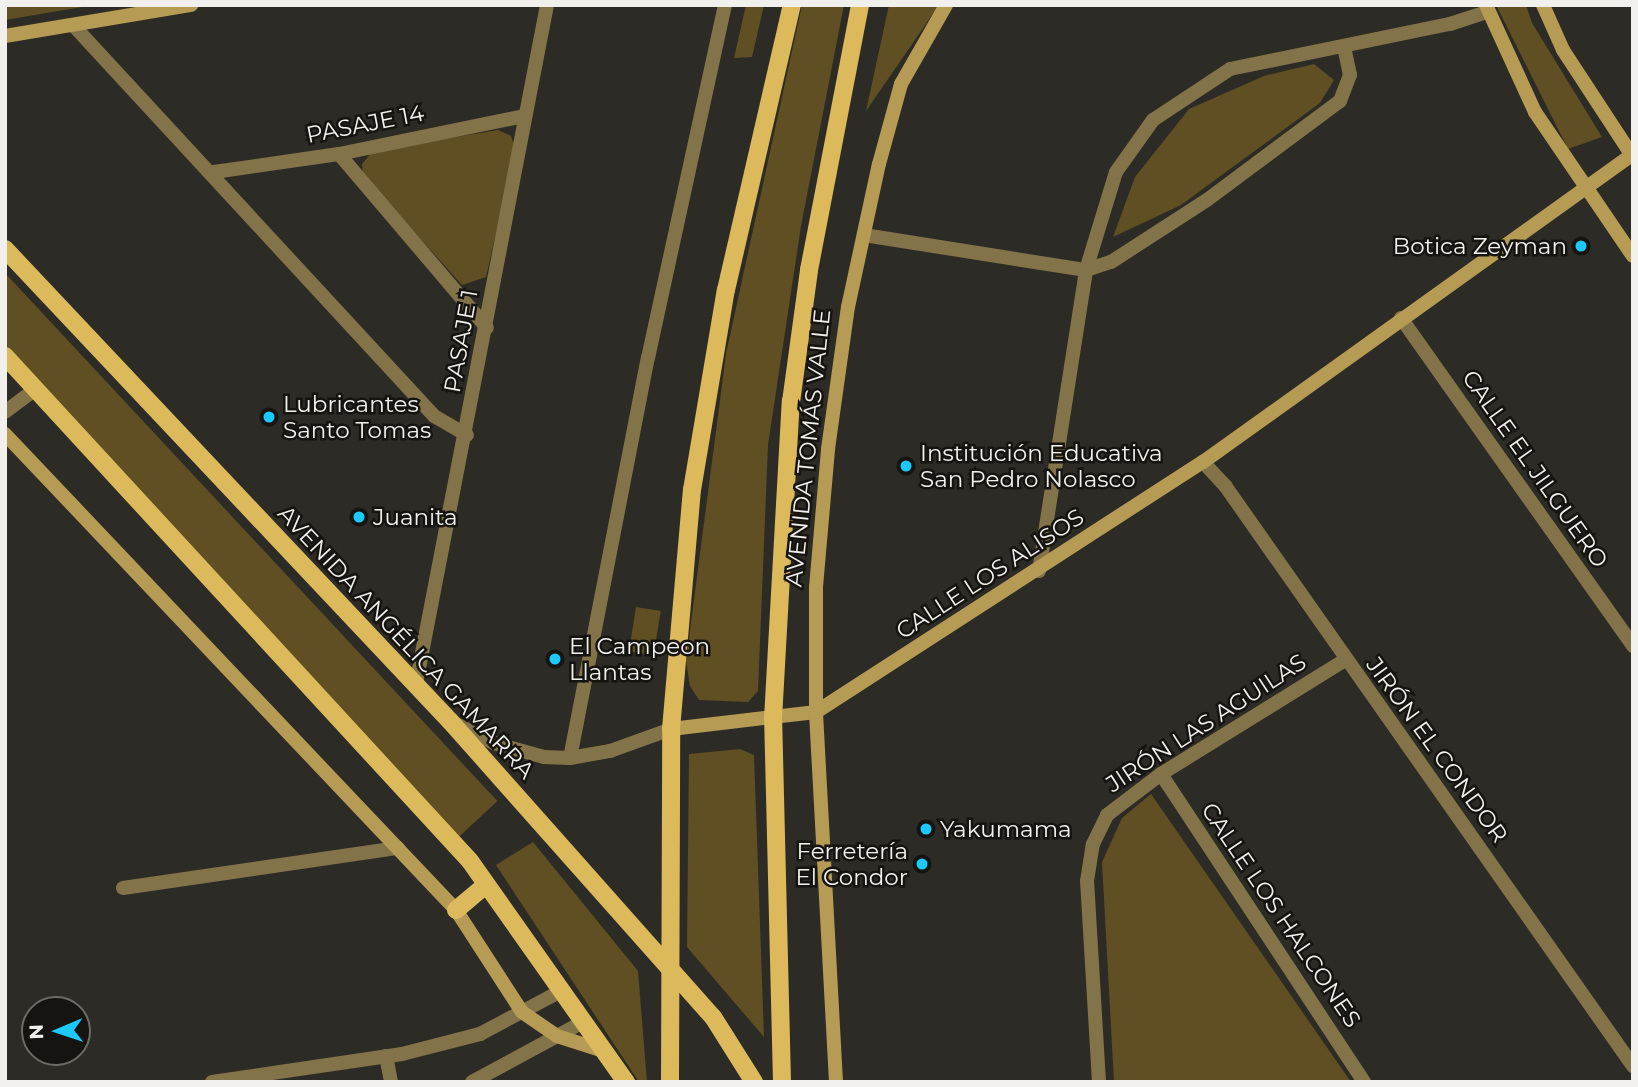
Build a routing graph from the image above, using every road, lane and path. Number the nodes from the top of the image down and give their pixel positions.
1 (191, 5) edge
2 (547, 5) edge
3 (725, 5) edge
4 (792, 5) edge
5 (860, 5) edge
6 (946, 5) edge
7 (1543, 5) edge
8 (1487, 9) edge
9 (73, 24) junction
10 (5, 36) edge
11 (1344, 47) junction
12 (524, 116) junction
13 (339, 154) junction
14 (1632, 155) edge
15 (214, 172) junction
16 (1586, 186) junction
17 (863, 235) junction
18 (5, 249) edge
19 (1633, 256) edge
20 (1086, 270) junction
21 (1401, 318) junction
22 (487, 328) junction
23 (5, 356) edge
24 (35, 389) junction
25 (5, 412) edge
26 (5, 435) edge
27 (467, 435) junction
28 (1203, 462) junction
29 (1039, 571) junction
30 (1633, 646) edge
31 (1345, 660) junction
32 (416, 684) junction
33 (816, 712) junction
34 (773, 719) junction
35 (450, 721) junction
36 (671, 729) junction
37 (570, 758) junction
38 (1161, 774) junction
39 (398, 848) junction
40 (486, 885) junction
41 (123, 888) dead end
42 (456, 910) junction
43 (669, 971) junction
44 (561, 991) junction
45 (522, 1012) junction
46 (583, 1023) junction
47 (556, 1037) junction
48 (601, 1050) junction
49 (386, 1056) junction
50 (1633, 1066) edge
51 (212, 1082) edge
52 (391, 1082) edge
53 (472, 1082) edge
54 (626, 1082) edge
55 (670, 1082) edge
56 (754, 1082) edge
57 (782, 1082) edge
58 (836, 1082) edge
59 (1099, 1082) edge
60 (1364, 1082) edge

1 - 9 street
2 - 12 street, PASAJE 1
3 - 37 street
4 - 36 main road
5 - 34 main road, AVENIDA TOMÁS VALLE
6 - 17 street, AVENIDA TOMÁS VALLE
7 - 14 street
8 - 11 street
8 - 16 street
9 - 10 street
9 - 15 street
11 - 20 street
11 - 20 street
12 - 13 street, PASAJE 14
12 - 22 street, PASAJE 1
13 - 15 street, PASAJE 14
13 - 22 street
14 - 16 street, CALLE LOS ALISOS
15 - 27 street
16 - 19 street
16 - 21 street, CALLE LOS ALISOS
17 - 20 street
17 - 33 street, AVENIDA TOMÁS VALLE
18 - 32 main road, AVENIDA ANGÉLICA GAMARRA
20 - 29 street
21 - 28 street, CALLE LOS ALISOS
21 - 30 street, CALLE EL JILGUERO
22 - 27 street, PASAJE 1
23 - 24 main road
24 - 25 street
24 - 40 main road
26 - 39 street
27 - 32 street, PASAJE 1
28 - 29 street, CALLE LOS ALISOS
28 - 31 street, JIRÓN EL CONDOR
29 - 33 street, CALLE LOS ALISOS
31 - 38 street, JIRÓN LAS AGUILAS
31 - 50 street, JIRÓN EL CONDOR
32 - 35 main road, AVENIDA ANGÉLICA GAMARRA
33 - 34 street, CALLE LOS ALISOS
33 - 58 street, AVENIDA TOMÁS VALLE
34 - 36 street, CALLE LOS ALISOS
34 - 57 main road, AVENIDA TOMÁS VALLE
35 - 37 street, CALLE LOS ALISOS
35 - 43 main road, AVENIDA ANGÉLICA GAMARRA
36 - 37 street, CALLE LOS ALISOS
36 - 43 main road
38 - 59 street, JIRÓN LAS AGUILAS
38 - 60 street, CALLE LOS HALCONES
39 - 41 street
39 - 42 street
40 - 42 main road
40 - 44 main road
42 - 45 street
43 - 55 main road
43 - 56 main road, AVENIDA ANGÉLICA GAMARRA
44 - 45 street
44 - 46 main road
45 - 47 street
45 - 49 street
46 - 47 street
46 - 48 main road
47 - 48 street
47 - 53 street
48 - 54 main road
49 - 51 street
49 - 52 street

